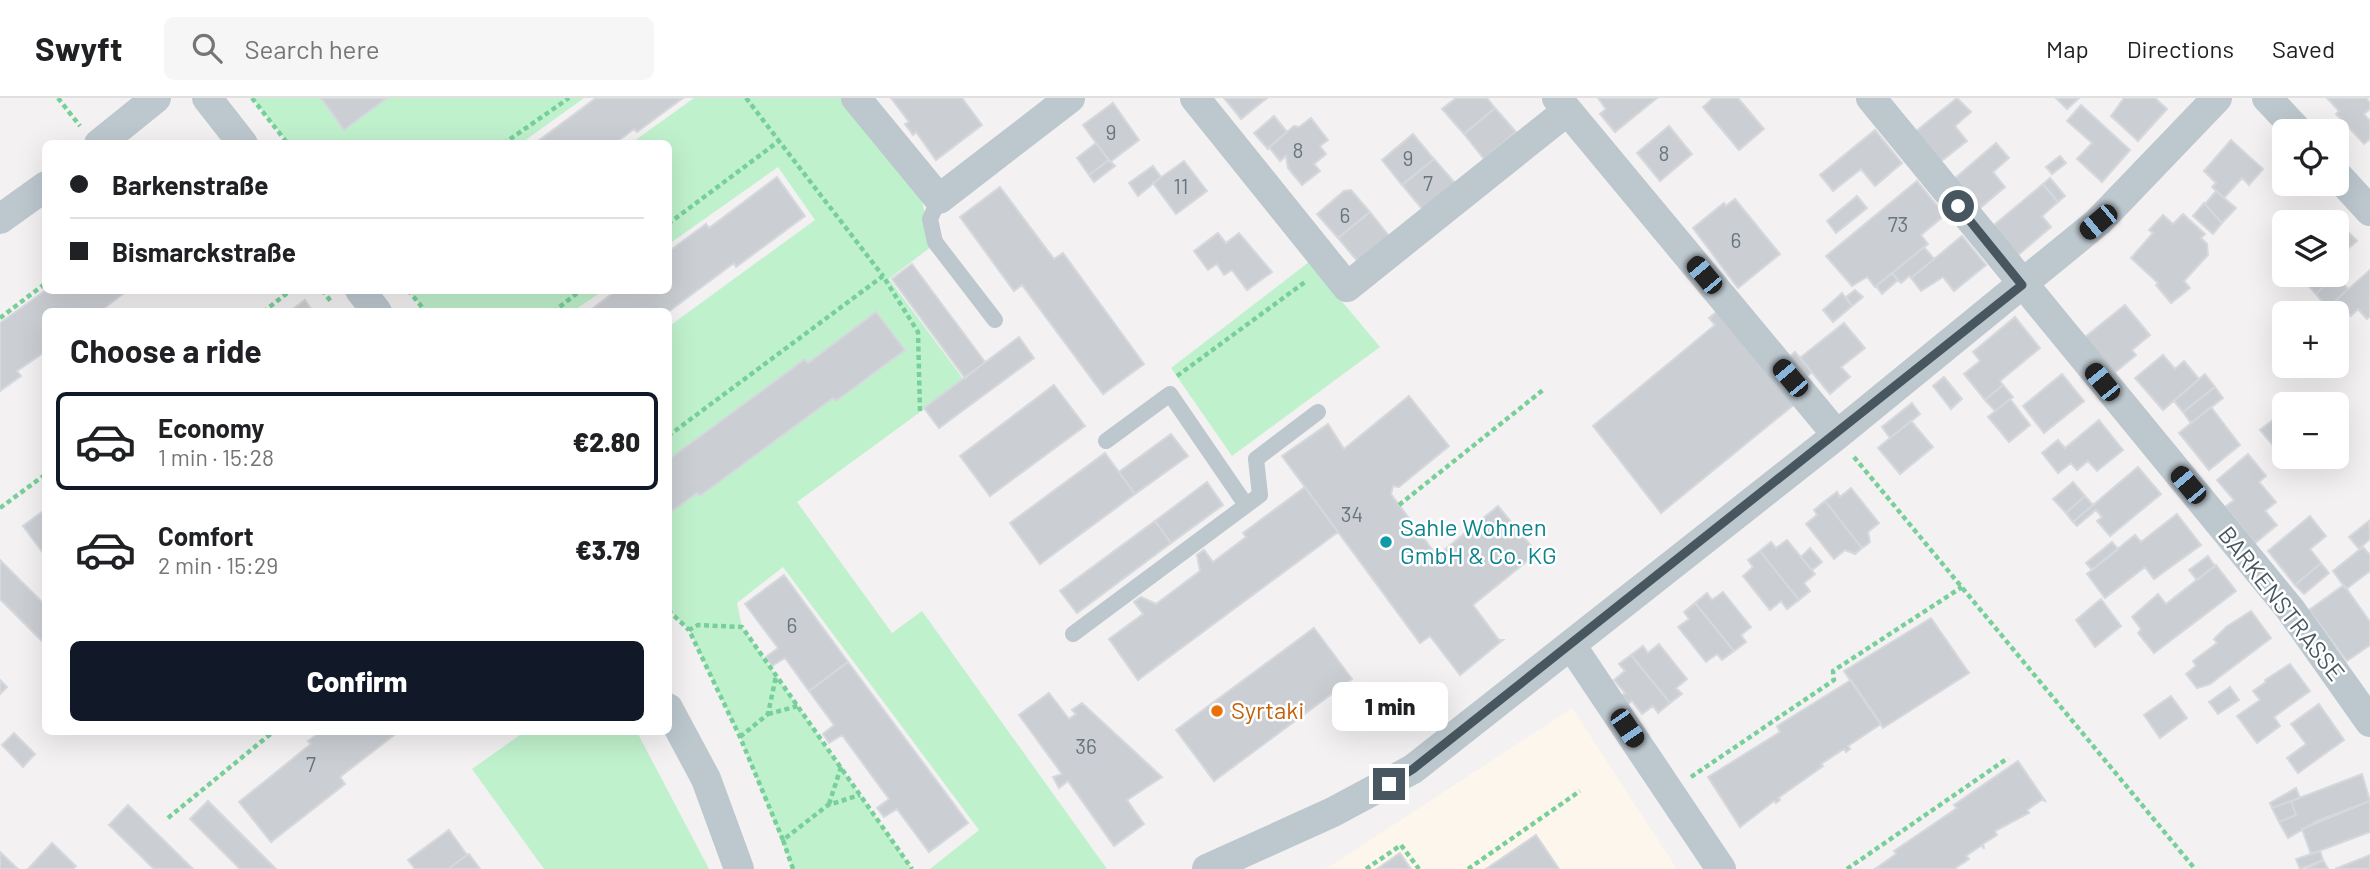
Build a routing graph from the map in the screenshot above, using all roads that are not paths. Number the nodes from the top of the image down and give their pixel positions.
1 (156, 98) edge
2 (207, 98) edge
3 (856, 98) edge
4 (1070, 98) edge
5 (1195, 98) edge
6 (1871, 98) edge
7 (2217, 98) edge
8 (2267, 98) edge
9 (1562, 105) edge
10 (2287, 119) edge
11 (92, 139) edge
12 (240, 140) edge
13 (2349, 188) edge
14 (42, 189) edge
15 (939, 199) junction
16 (2370, 211) edge
17 (0, 219) edge
18 (2022, 285) junction
19 (363, 294) edge
20 (374, 308) edge
21 (995, 320) dead end
22 (1318, 412) dead end
23 (1837, 435) junction
24 (1106, 441) dead end
25 (1247, 505) junction
26 (1073, 634) dead end
27 (1571, 645) junction
28 (672, 715) edge
29 (2370, 722) edge
30 (739, 869) edge
31 (1207, 869) edge
32 (1721, 869) edge

1 - 11 street
2 - 12 street
3 - 15 street
4 - 15 street
5 - 9 street
6 - 18 street, BARKENSTRASSE
7 - 18 street
8 - 10 street
9 - 23 street
13 - 16 street
14 - 17 street
15 - 21 lane
18 - 23 street
18 - 29 street, BARKENSTRASSE
19 - 20 street
22 - 25 lane
23 - 27 street
24 - 25 lane
25 - 26 lane
27 - 31 street
27 - 32 street
28 - 30 street

